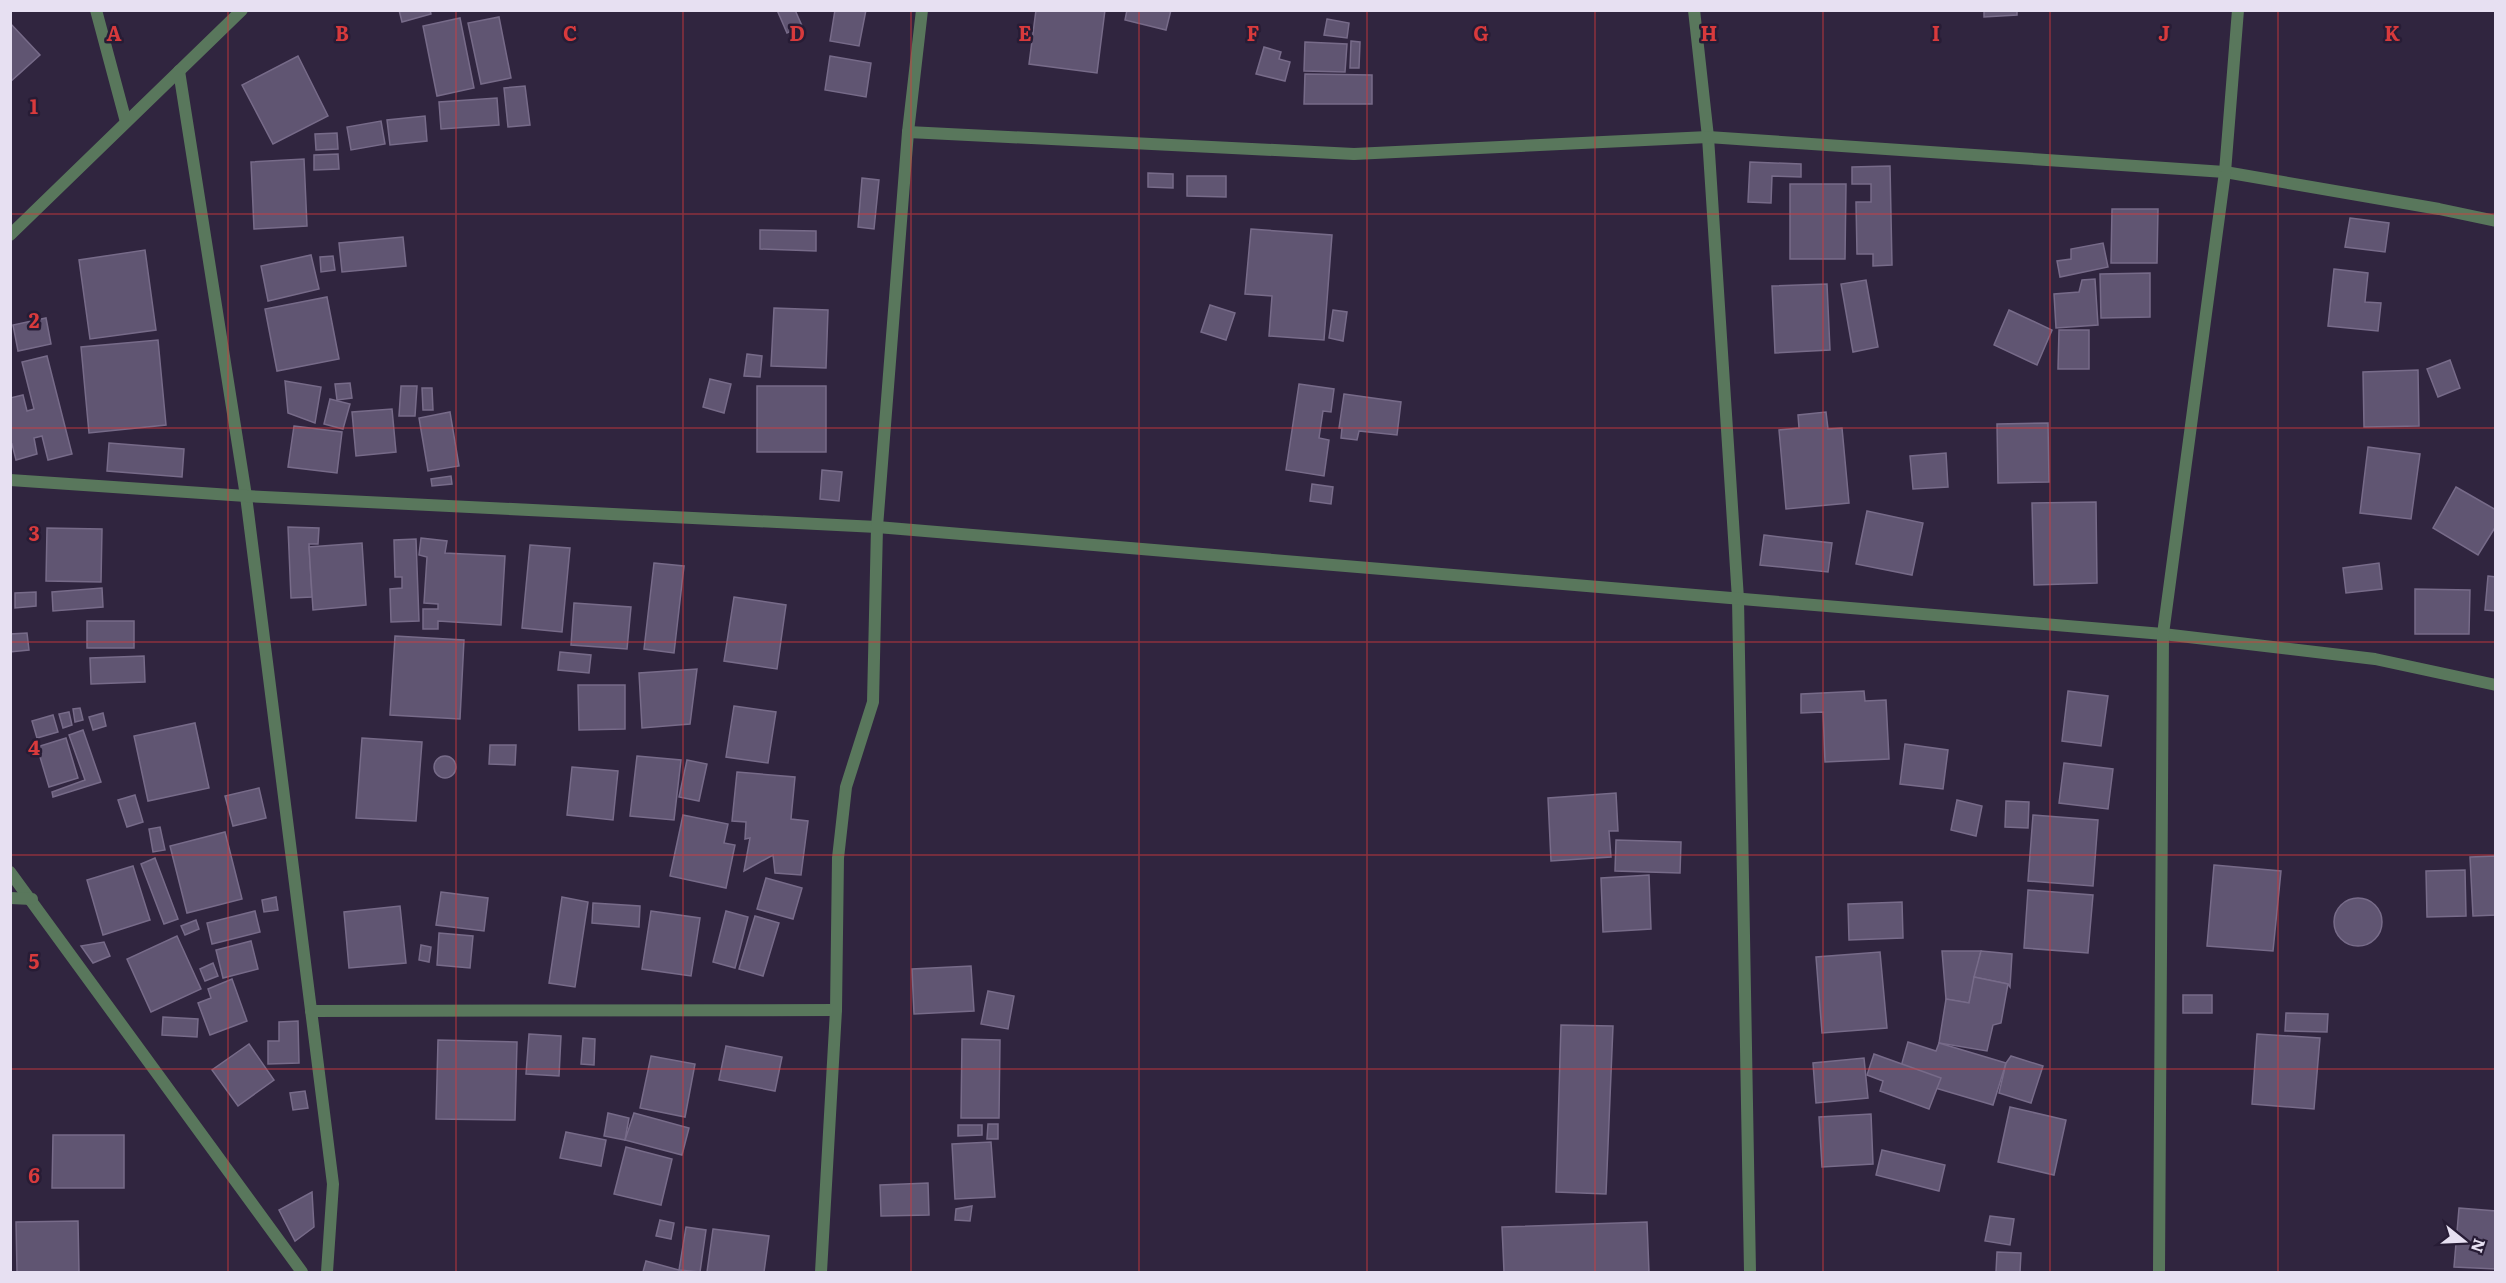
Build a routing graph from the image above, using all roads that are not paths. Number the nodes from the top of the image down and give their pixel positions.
1 (96, 10) edge
2 (242, 10) edge
3 (922, 10) edge
4 (1694, 10) edge
5 (2238, 10) edge
6 (179, 71) junction
7 (126, 122) junction
8 (908, 132) junction
9 (1708, 137) junction
10 (2225, 172) junction
11 (2496, 221) edge
12 (10, 234) edge
13 (10, 480) edge
14 (246, 496) junction
15 (877, 527) junction
16 (1738, 599) junction
17 (2163, 634) junction
18 (2496, 685) edge
19 (10, 872) edge
20 (10, 898) edge
21 (32, 899) junction
22 (836, 1010) junction
23 (311, 1011) junction
24 (302, 1272) edge
25 (327, 1272) edge
26 (821, 1272) edge
27 (1750, 1272) edge
28 (2159, 1272) edge

1 - 7 street
2 - 6 street
3 - 8 street
4 - 9 street
5 - 10 street
6 - 7 street
6 - 14 street
7 - 12 street
8 - 9 street
8 - 15 street
9 - 10 street
9 - 16 street
10 - 11 street
10 - 17 street
13 - 14 street
14 - 15 street
14 - 23 street
15 - 16 street
15 - 22 street
16 - 17 street
16 - 27 street
17 - 18 street
17 - 28 street
19 - 21 street
20 - 21 street
21 - 24 street
22 - 23 street
22 - 26 street
23 - 25 street

